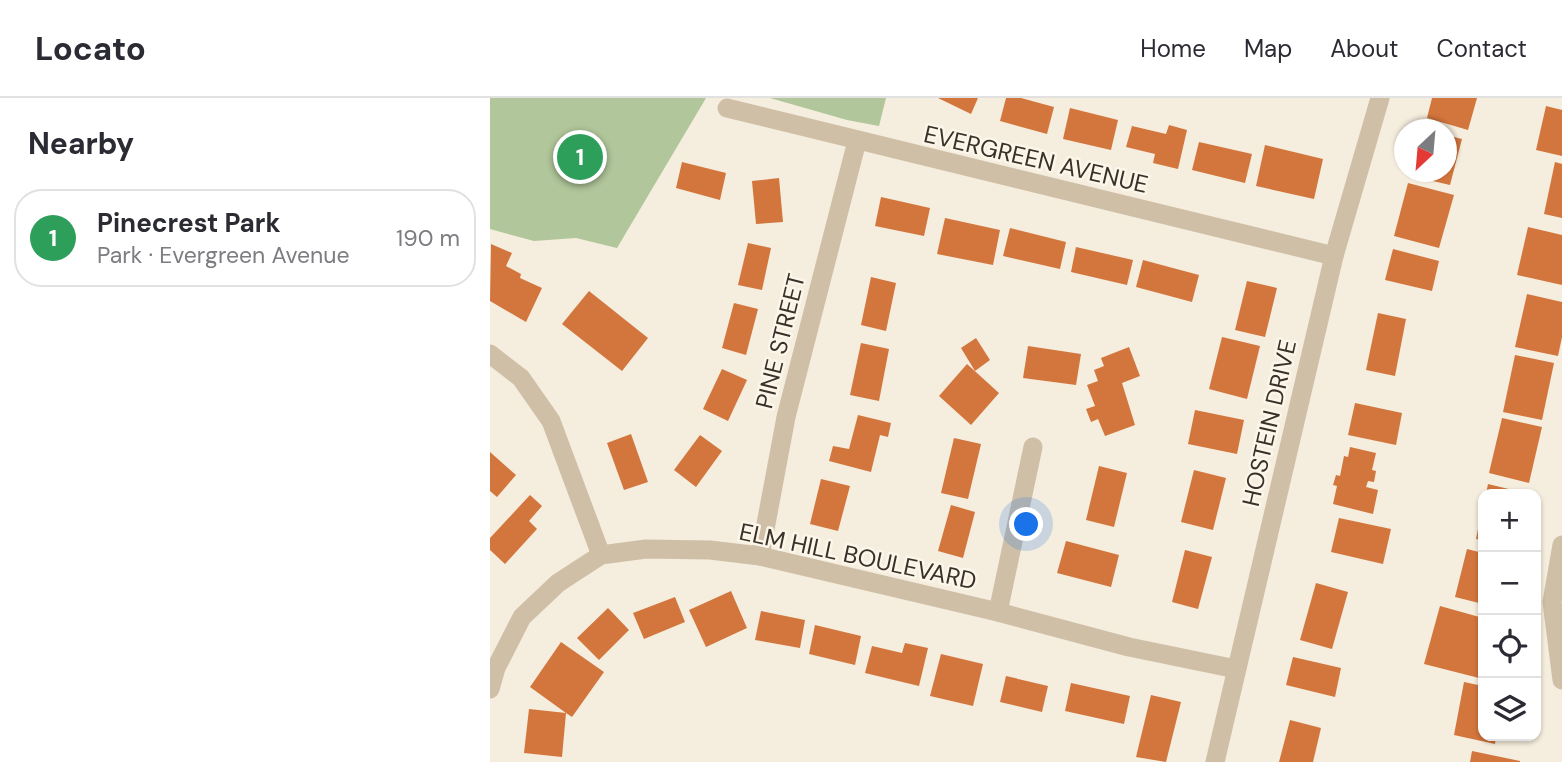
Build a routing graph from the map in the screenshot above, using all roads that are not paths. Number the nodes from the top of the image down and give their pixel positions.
1 (1380, 98) edge
2 (727, 108) dead end
3 (857, 141) junction
4 (1334, 256) junction
5 (490, 354) edge
6 (1033, 447) dead end
7 (1562, 545) edge
8 (601, 555) junction
9 (760, 556) junction
10 (998, 612) junction
11 (1236, 669) junction
12 (1562, 680) edge
13 (490, 689) edge
14 (1215, 762) edge

1 - 4 street, HOSTEIN DRIVE
2 - 3 street, EVERGREEN AVENUE
3 - 4 street, EVERGREEN AVENUE
3 - 9 street, PINE STREET
4 - 11 street, HOSTEIN DRIVE
5 - 8 street
6 - 10 street
7 - 12 street
8 - 9 street, ELM HILL BOULEVARD
8 - 13 street, ELM HILL BOULEVARD
9 - 10 street, ELM HILL BOULEVARD
10 - 11 street, ELM HILL BOULEVARD
11 - 14 street, HOSTEIN DRIVE

